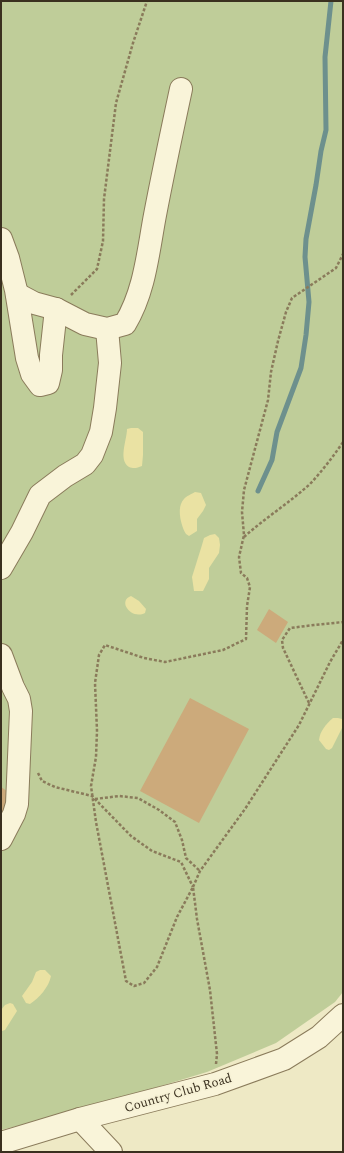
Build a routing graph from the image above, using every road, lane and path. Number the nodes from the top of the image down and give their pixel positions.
1 (147, 1) edge
2 (181, 89) dead end
3 (1, 239) edge
4 (343, 254) edge
5 (16, 294) junction
6 (56, 309) junction
7 (107, 330) junction
8 (343, 442) edge
9 (244, 538) junction
10 (1, 568) edge
11 (343, 622) edge
12 (343, 640) edge
13 (1, 655) edge
14 (309, 704) junction
15 (19, 759) junction
16 (92, 796) junction
17 (95, 799) junction
18 (1, 839) edge
19 (200, 871) junction
20 (193, 887) junction
21 (343, 1015) edge
22 (215, 1084) junction
23 (80, 1119) junction
24 (1, 1143) edge
25 (111, 1152) edge

1 - 6 path
2 - 7 street
3 - 5 street
4 - 9 path
5 - 6 street
5 - 6 street
6 - 7 street
7 - 10 street
8 - 9 path
9 - 16 path
11 - 14 path
12 - 14 path
13 - 15 street
14 - 19 path
15 - 16 path
15 - 18 street
16 - 17 path
16 - 20 path
17 - 19 path
17 - 20 path
19 - 20 path
20 - 22 path
21 - 22 street, Country Club Road
22 - 23 street, Country Club Road
23 - 24 street, Country Club Road
23 - 25 street

